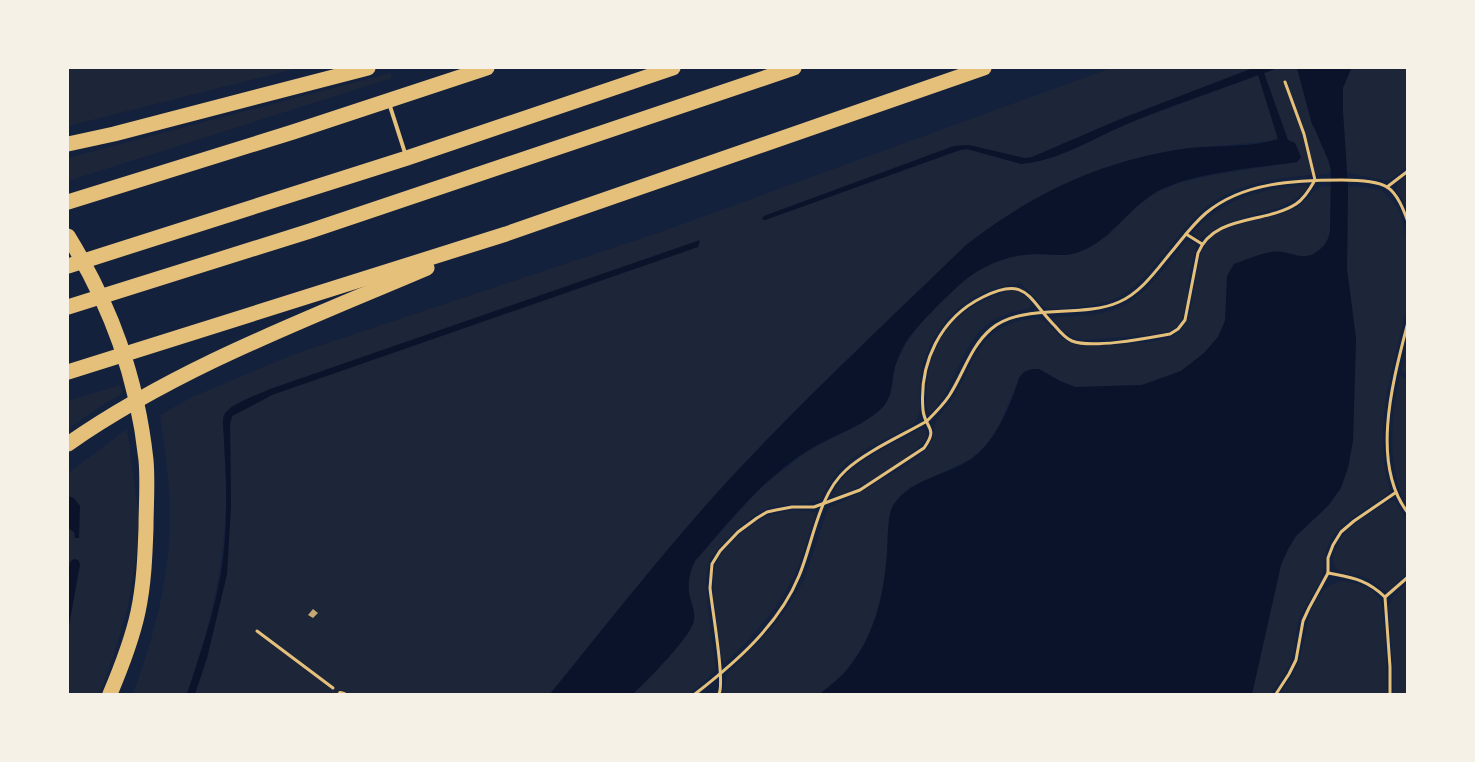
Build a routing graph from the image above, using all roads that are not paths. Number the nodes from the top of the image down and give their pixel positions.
1 (368, 68) edge
2 (487, 68) edge
3 (673, 68) edge
4 (794, 68) edge
5 (984, 68) edge
6 (388, 101) junction
7 (68, 144) edge
8 (407, 158) junction
9 (68, 202) edge
10 (506, 234) junction
11 (68, 236) edge
12 (68, 266) edge
13 (68, 307) edge
14 (68, 372) edge
15 (68, 444) edge
16 (110, 694) edge

1 - 7 highway
2 - 6 highway
3 - 8 highway
4 - 13 highway
5 - 10 highway
6 - 8 lane
6 - 9 highway
8 - 12 highway
10 - 14 highway
10 - 15 highway
11 - 16 highway

